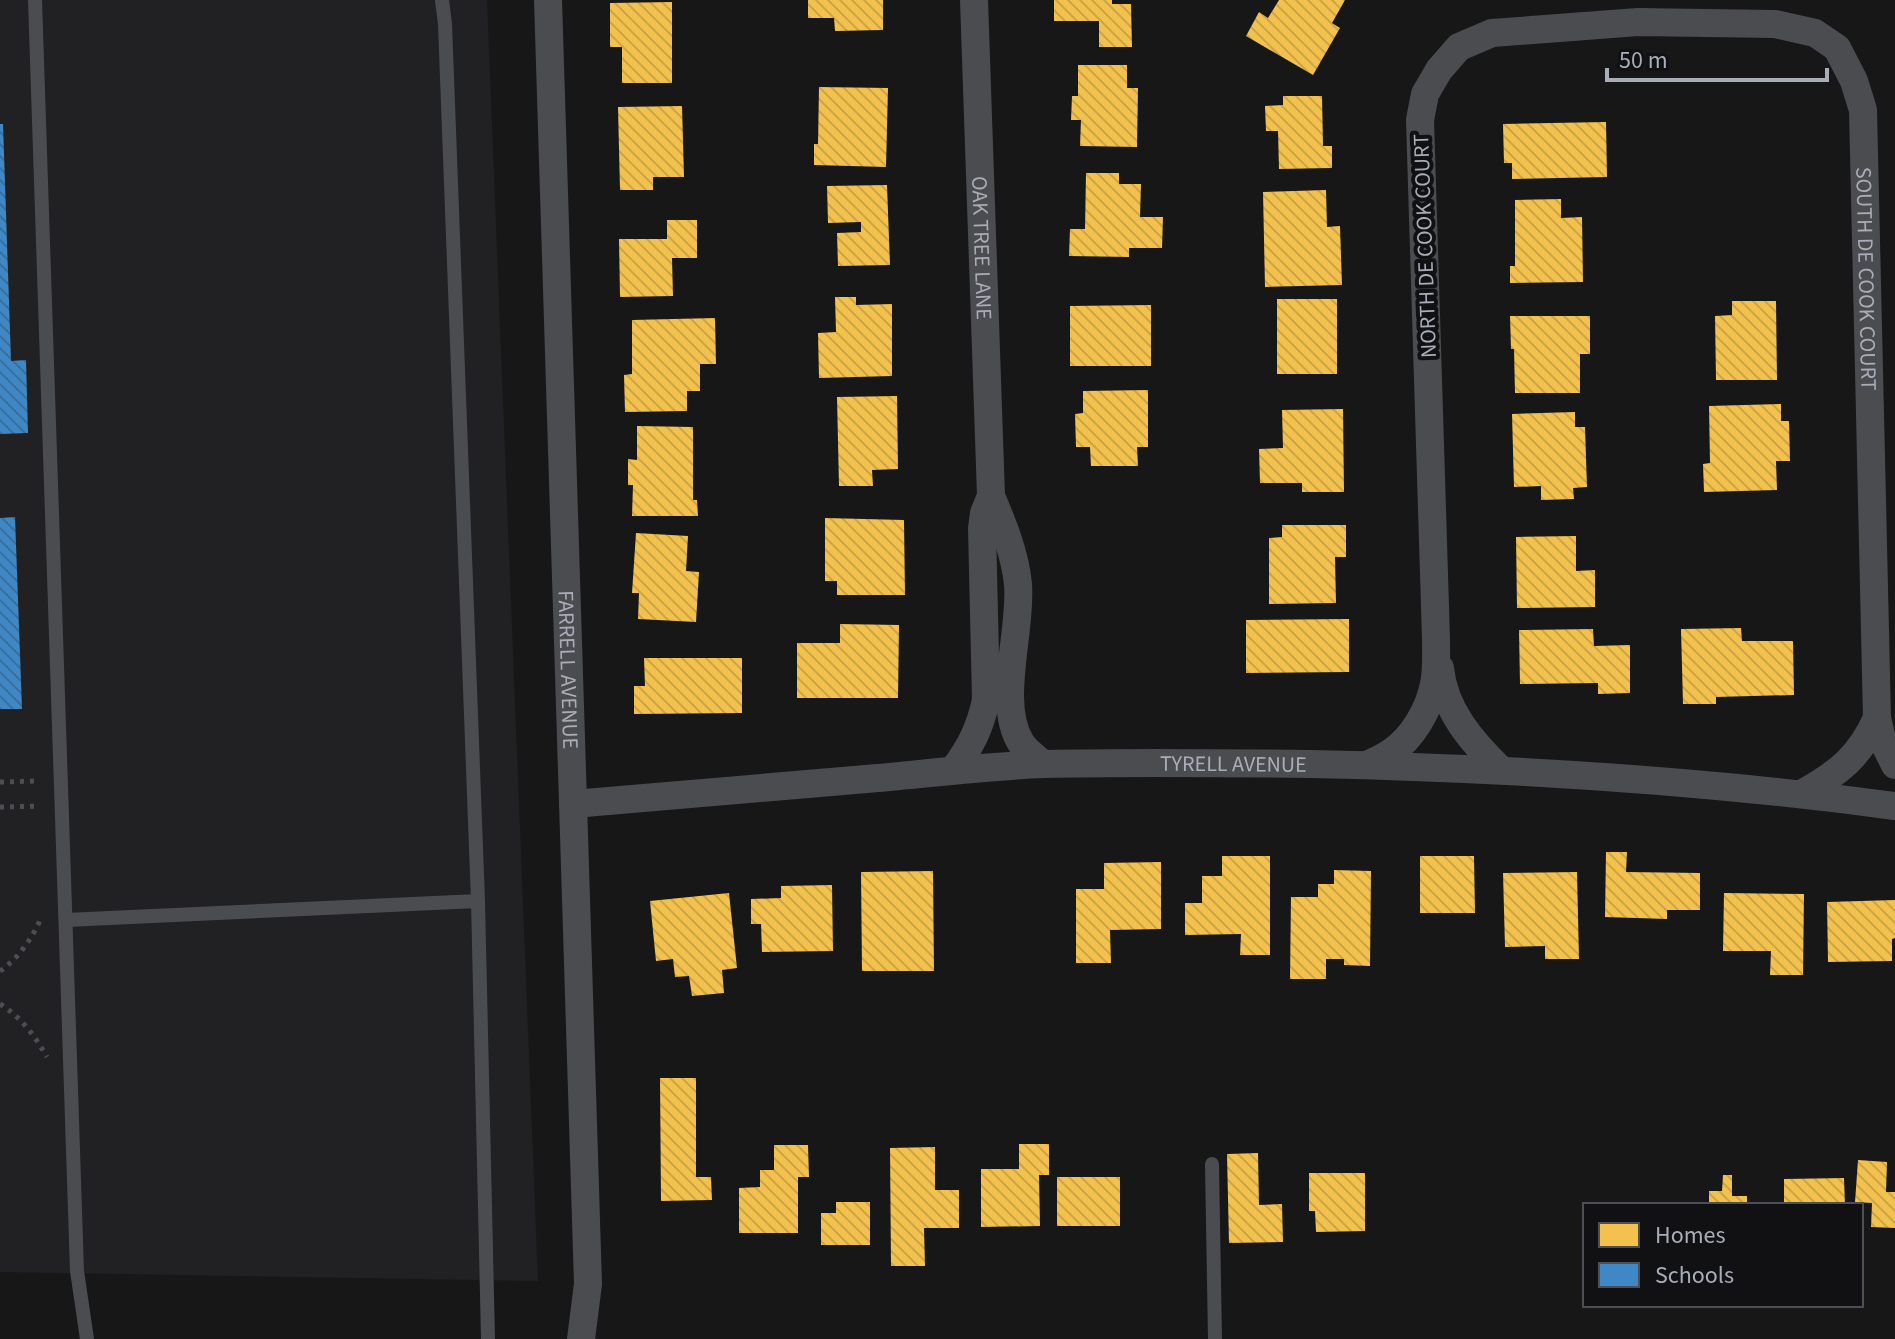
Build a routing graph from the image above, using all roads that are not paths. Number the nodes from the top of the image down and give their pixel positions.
1 (35, 0) edge
2 (442, 0) edge
3 (548, 0) edge
4 (974, 0) edge
5 (1638, 22) joint
6 (991, 496) junction
7 (1436, 639) junction
8 (1877, 718) junction
9 (1043, 764) junction
10 (1367, 765) junction
11 (1895, 765) edge
12 (954, 769) junction
13 (1501, 770) junction
14 (1803, 793) junction
15 (573, 804) junction
16 (1895, 806) edge
17 (478, 901) junction
18 (66, 920) junction
19 (1212, 1164) dead end
20 (87, 1339) edge
21 (488, 1339) edge
22 (581, 1339) edge
23 (1215, 1339) edge

1 - 18 lane
2 - 17 lane
3 - 15 street, FARRELL AVENUE
4 - 6 street, OAK TREE LANE
5 - 7 street, NORTH DE COOK COURT
5 - 8 street, SOUTH DE COOK COURT
6 - 9 street, OAK TREE LANE
6 - 12 street, OAK TREE LANE
7 - 10 street, NORTH DE COOK COURT
7 - 13 street, NORTH DE COOK COURT
8 - 11 street, SOUTH DE COOK COURT
8 - 14 street
9 - 10 street, TYRELL AVENUE
9 - 12 street, TYRELL AVENUE
10 - 13 street, TYRELL AVENUE
12 - 15 street, TYRELL AVENUE
13 - 14 street, TYRELL AVENUE
14 - 16 street, TYRELL AVENUE
15 - 22 street, FARRELL AVENUE
17 - 18 lane
17 - 21 lane
18 - 20 lane
19 - 23 lane

